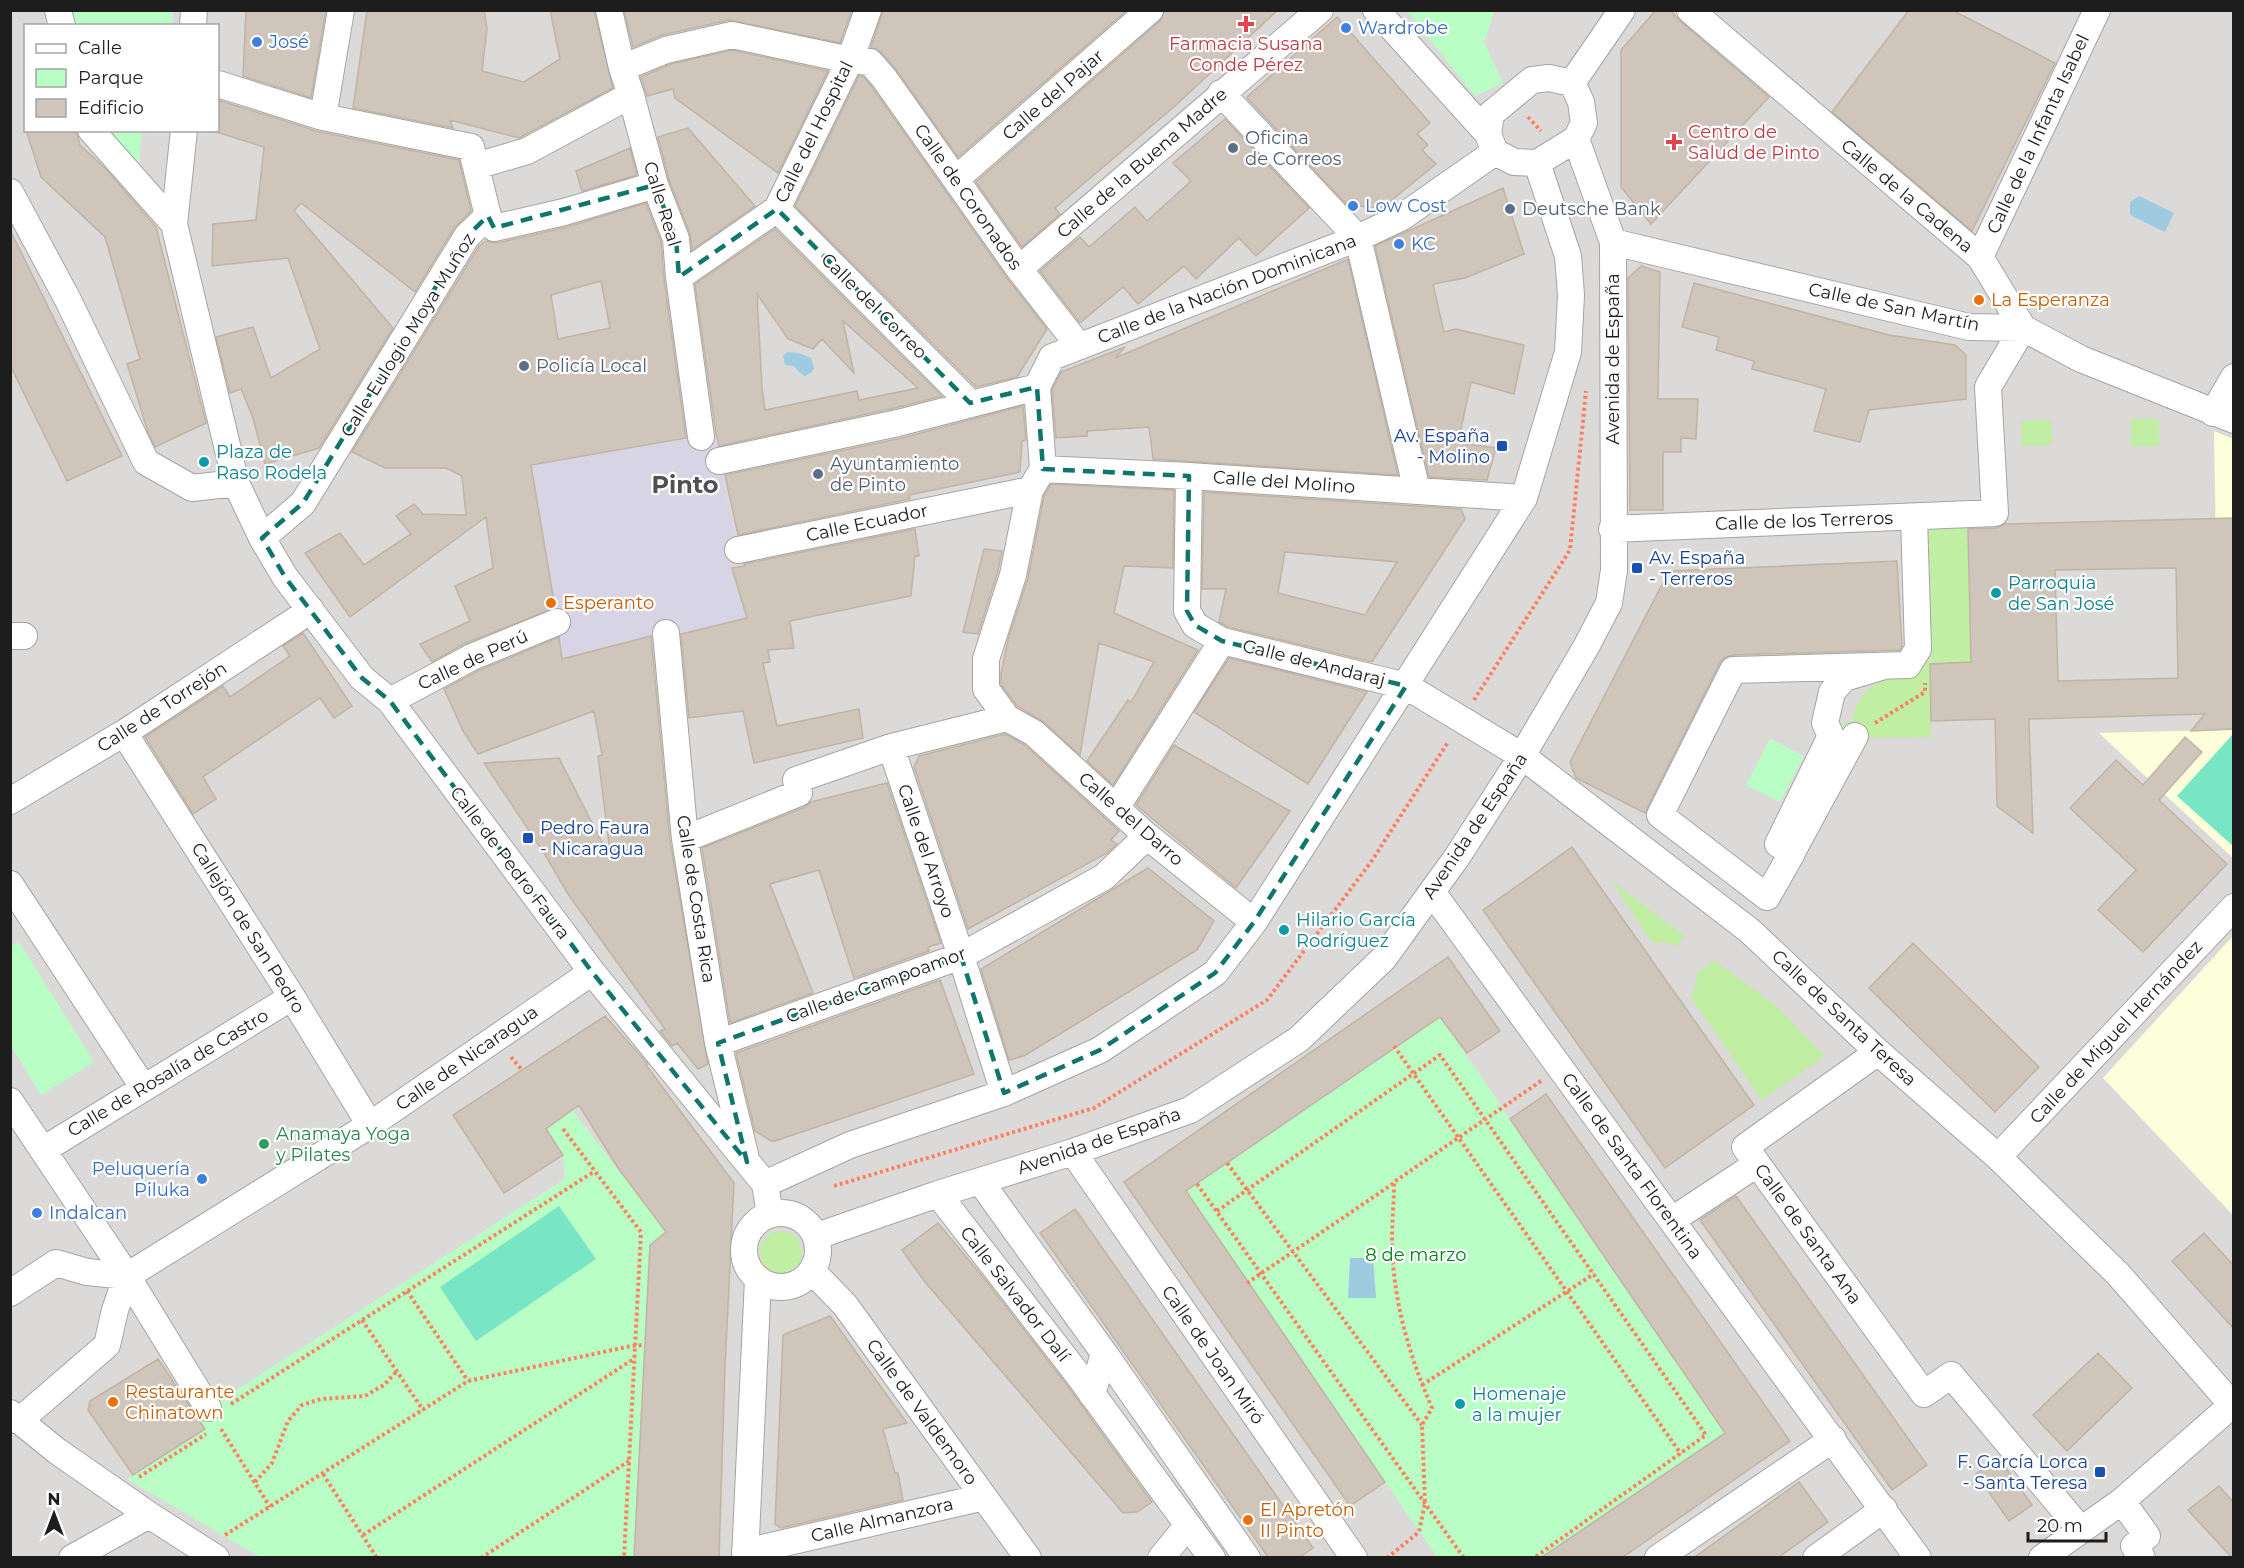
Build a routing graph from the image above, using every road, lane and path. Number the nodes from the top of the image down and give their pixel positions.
1 (341, 10) edge
2 (609, 10) edge
3 (868, 10) edge
4 (1150, 10) edge
5 (1320, 10) edge
6 (1376, 10) edge
7 (1690, 10) edge
8 (2097, 10) edge
9 (1616, 13) edge
10 (850, 60) junction
11 (622, 68) junction
12 (1572, 83) junction
13 (219, 84) edge
14 (1221, 93) junction
15 (632, 95) junction
16 (323, 117) junction
17 (93, 132) edge
18 (184, 132) edge
19 (1576, 139) junction
20 (1492, 143) junction
21 (473, 157) junction
22 (1537, 163) junction
23 (956, 179) junction
24 (655, 185) junction
25 (10, 192) edge
26 (777, 208) junction
27 (491, 222) junction
28 (174, 224) junction
29 (1358, 238) junction
30 (1613, 242) junction
31 (1980, 257) junction
32 (1019, 270) junction
33 (679, 277) junction
34 (2023, 328) junction
35 (1079, 346) junction
36 (2234, 377) edge
37 (1037, 387) junction
38 (970, 403) junction
39 (2223, 417) edge
40 (701, 437) dead end
41 (719, 461) dead end
42 (1189, 476) junction
43 (1037, 479) junction
44 (237, 483) junction
45 (1418, 491) junction
46 (1524, 498) junction
47 (1914, 517) junction
48 (1612, 529) junction
49 (262, 538) junction
50 (738, 549) dead end
51 (311, 610) junction
52 (557, 622) dead end
53 (666, 633) dead end
54 (1222, 640) junction
55 (1921, 654) junction
56 (1884, 666) junction
57 (1406, 686) junction
58 (390, 701) junction
59 (1007, 718) junction
60 (124, 733) junction
61 (1854, 736) joint
62 (891, 747) junction
63 (1522, 756) junction
64 (10, 801) edge
65 (1116, 808) junction
66 (1147, 836) junction
67 (685, 839) junction
68 (1792, 853) junction
69 (10, 884) edge
70 (1432, 892) junction
71 (2234, 907) edge
72 (1254, 922) junction
73 (961, 956) junction
74 (592, 972) junction
75 (292, 998) junction
76 (718, 1042) junction
77 (1394, 1046) dead end
78 (1878, 1052) junction
79 (1561, 1068) junction
80 (1413, 1074) junction
81 (143, 1087) junction
82 (1004, 1093) junction
83 (10, 1101) edge
84 (1486, 1119) junction
85 (370, 1125) junction
86 (563, 1129) dead end
87 (1458, 1138) junction
88 (43, 1149) junction
89 (1073, 1152) junction
90 (1998, 1157) junction
91 (747, 1162) junction
92 (1227, 1163) dead end
93 (1757, 1164) junction
94 (595, 1171) junction
95 (980, 1181) junction
96 (1394, 1182) junction
97 (765, 1184) junction
98 (1197, 1184) dead end
99 (1248, 1189) junction
100 (938, 1194) junction
101 (1217, 1210) junction
102 (770, 1214) junction
103 (1672, 1220) junction
104 (817, 1236) junction
105 (1293, 1251) junction
106 (813, 1271) junction
107 (1261, 1274) junction
108 (1594, 1274) junction
109 (127, 1276) junction
110 (758, 1279) junction
111 (1247, 1283) dead end
112 (407, 1291) junction
113 (1566, 1292) junction
114 (10, 1293) edge
115 (362, 1320) junction
116 (644, 1345) dead end
117 (635, 1346) junction
118 (1104, 1353) junction
119 (635, 1358) junction
120 (397, 1371) junction
121 (468, 1382) junction
122 (1422, 1385) junction
123 (1092, 1395) junction
124 (2233, 1406) edge
125 (423, 1410) junction
126 (15, 1417) edge
127 (215, 1418) junction
128 (1422, 1425) junction
129 (1833, 1439) junction
130 (1681, 1454) junction
131 (630, 1461) junction
132 (323, 1474) junction
133 (255, 1482) junction
134 (116, 1492) junction
135 (984, 1497) junction
136 (2122, 1501) junction
137 (1425, 1503) junction
138 (270, 1507) junction
139 (1884, 1509) junction
140 (149, 1515) junction
141 (1188, 1525) junction
142 (2081, 1530) junction
143 (363, 1535) junction
144 (209, 1553) edge
145 (745, 1555) edge
146 (72, 1557) edge
147 (377, 1557) edge
148 (481, 1557) edge
149 (624, 1557) edge
150 (1028, 1557) edge
151 (1161, 1557) edge
152 (1212, 1557) edge
153 (1247, 1557) edge
154 (1354, 1557) edge
155 (1388, 1557) edge
156 (1464, 1557) edge
157 (1534, 1557) edge
158 (1658, 1557) edge
159 (1816, 1557) edge
160 (1918, 1557) edge
161 (2042, 1557) edge
162 (2142, 1557) edge

1 - 16 street
2 - 11 street, Calle Real
3 - 10 street, Calle del Hospital
4 - 23 street, Calle del Pajar
5 - 14 street, Calle de la Buena Madre
6 - 20 street
7 - 31 street, Calle de la Cadena
8 - 31 street, Calle de la Infanta Isabel
9 - 12 street
10 - 11 street, Calle de Coronados
10 - 23 street, Calle de Coronados
10 - 26 street, Calle del Hospital
11 - 15 street, Calle Real
12 - 19 street
12 - 20 street
13 - 16 street
14 - 29 street
14 - 32 street, Calle de la Buena Madre
15 - 21 street
15 - 24 street, Calle Real
16 - 21 street
17 - 28 street
18 - 28 street
19 - 22 street
19 - 30 street, Avenida de España
20 - 22 street
20 - 29 street, Calle de la Nación Dominicana
21 - 27 street
22 - 46 street
23 - 32 street, Calle de Coronados
24 - 27 street
24 - 33 street, Calle Real
25 - 44 street
26 - 33 street, Calle del Hospital
26 - 38 street, Calle del Correo
27 - 49 street, Calle Eulogio Moya Muñoz
28 - 44 street, Calle de Pedro Faura
29 - 35 street, Calle de la Nación Dominicana
29 - 45 street
30 - 34 street, Calle de San Martín
30 - 48 street, Avenida de España
31 - 34 street, Calle de la Cadena
32 - 35 street, Calle de Coronados
33 - 40 street, Calle Real
34 - 39 street, Calle de San Martín
34 - 47 street, Calle de los Terreros
35 - 37 street, Calle de la Nación Dominicana
36 - 39 street
37 - 38 street
37 - 43 street
38 - 41 street
42 - 43 street, Calle del Molino
42 - 45 street, Calle del Molino
42 - 54 street, Calle de Andaraj
43 - 50 street, Calle Ecuador
43 - 59 street
44 - 49 street, Calle de Pedro Faura
45 - 46 street, Calle del Molino
46 - 57 street
47 - 48 street, Calle de los Terreros
47 - 55 street
48 - 63 street, Avenida de España
49 - 51 street, Calle de Pedro Faura
51 - 58 street, Calle de Pedro Faura
51 - 60 street, Calle de Torrejón
52 - 58 street, Calle de Perú
53 - 67 street, Calle de Costa Rica
54 - 57 street, Calle de Andaraj
54 - 65 street
55 - 56 street
55 - 61 path
56 - 68 street
56 - 68 street
57 - 63 street, Calle de Santa Teresa
57 - 72 street
58 - 74 street, Calle de Pedro Faura
59 - 62 street
59 - 65 street, Calle del Darro
60 - 64 street, Calle de Torrejón
60 - 75 street, Callejón de San Pedro
61 - 68 street
62 - 67 street
62 - 73 street, Calle del Arroyo
63 - 70 street, Avenida de España
63 - 78 street, Calle de Santa Teresa
65 - 66 street, Calle del Darro
66 - 72 street, Calle del Darro
66 - 73 street, Calle de Campoamor
67 - 76 street, Calle de Costa Rica
69 - 81 street
70 - 79 street, Calle de Santa Florentina
70 - 89 street, Avenida de España
71 - 90 street, Calle de Miguel Hernández
72 - 82 street
73 - 76 street, Calle de Campoamor
73 - 82 street, Calle del Arroyo
74 - 85 street, Calle de Nicaragua
74 - 91 street, Calle de Pedro Faura
75 - 81 street, Calle de Rosalía de Castro
75 - 85 street, Callejón de San Pedro
76 - 91 street, Calle de Costa Rica
77 - 80 path
78 - 90 street, Calle de Santa Teresa
78 - 93 street, Calle de Santa Ana
79 - 84 path
79 - 103 street, Calle de Santa Florentina
80 - 84 path
80 - 87 path
80 - 99 path
81 - 88 street, Calle de Rosalía de Castro
82 - 97 street
83 - 88 street
84 - 87 path
84 - 108 path
85 - 109 street, Calle de Nicaragua
86 - 94 path
87 - 96 path
87 - 113 path
88 - 109 street
89 - 95 street, Avenida de España
89 - 154 street, Calle de Joan Miró
90 - 124 street, Calle de Santa Teresa
91 - 97 street, Calle de Pedro Faura
92 - 99 path
93 - 103 street
93 - 142 street, Calle de Santa Ana
94 - 112 path
94 - 117 path
95 - 100 street, Avenida de España
95 - 118 street, Calle Salvador Dalí
96 - 105 path
96 - 122 path
97 - 102 street
98 - 101 path
99 - 101 path
99 - 105 path
100 - 104 street, Avenida de España
100 - 123 street, Calle Salvador Dalí
101 - 107 path
102 - 104 street
102 - 110 street
103 - 129 street, Calle de Santa Florentina
104 - 106 street
105 - 107 path
105 - 128 path
106 - 110 street
106 - 135 street, Calle de Valdemoro
107 - 111 path
107 - 137 path
108 - 113 path
108 - 130 path
109 - 114 street
109 - 126 street
109 - 127 street
110 - 145 street
112 - 115 path
112 - 121 path
113 - 122 path
113 - 130 path
115 - 120 path
115 - 127 path
116 - 117 path
117 - 119 path
117 - 121 path
118 - 123 street
118 - 153 street, Calle Salvador Dalí
119 - 131 path
119 - 143 path
120 - 125 path
120 - 133 path
121 - 125 path
122 - 128 path
123 - 141 street, Calle Salvador Dalí
124 - 136 street
125 - 132 path
126 - 134 street
127 - 133 path
127 - 134 path
128 - 137 path
129 - 139 street, Calle de Santa Florentina
129 - 158 street
130 - 157 path
131 - 148 path
131 - 149 path
132 - 138 path
132 - 143 path
133 - 138 path
134 - 140 street
135 - 145 street, Calle Almanzora
135 - 150 street, Calle de Valdemoro
136 - 142 street
136 - 162 street
137 - 155 path
137 - 156 path
138 - 144 path
139 - 159 street
139 - 160 street, Calle de Santa Florentina
140 - 144 street
140 - 146 street
141 - 151 street
141 - 152 street, Calle Salvador Dalí
142 - 161 street
143 - 147 path

